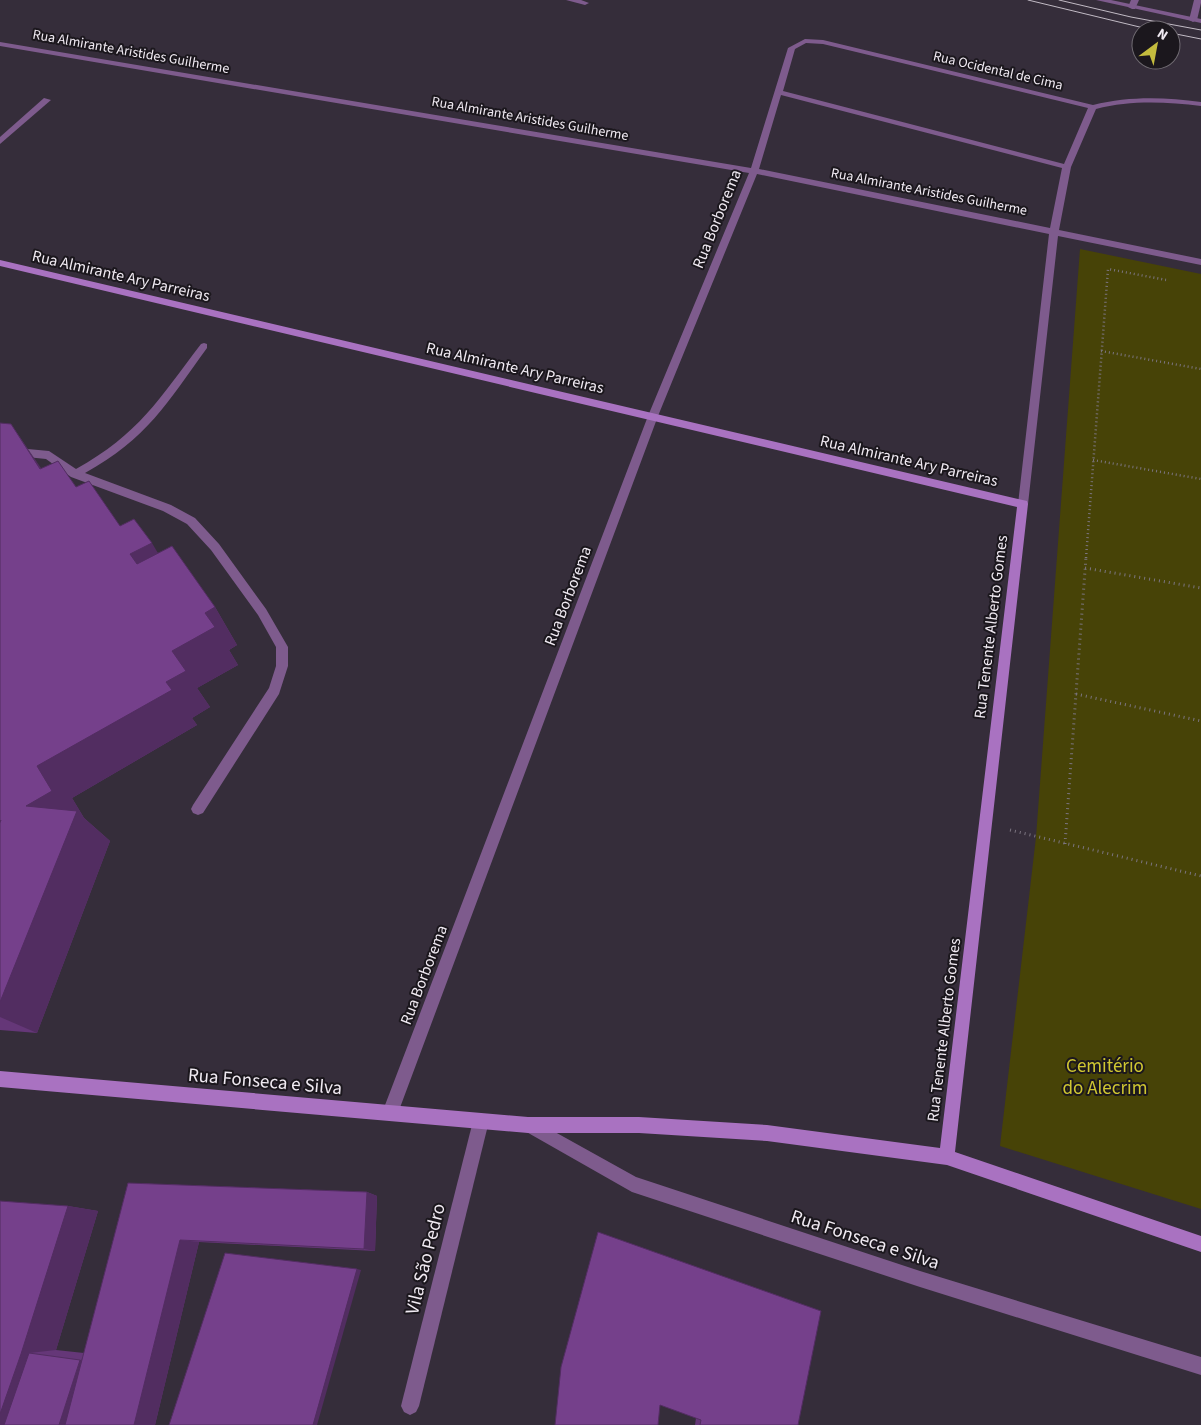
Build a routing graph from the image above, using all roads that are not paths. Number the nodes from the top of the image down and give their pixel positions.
1 (570, 0) edge
2 (1100, 0) edge
3 (1198, 0) edge
4 (585, 2) dead end
5 (1133, 4) edge
6 (1197, 20) edge
7 (0, 44) edge
8 (792, 48) joint
9 (779, 92) junction
10 (47, 100) dead end
11 (1201, 104) edge
12 (1093, 107) junction
13 (0, 142) edge
14 (1067, 167) junction
15 (754, 171) junction
16 (1054, 231) junction
17 (1201, 262) edge
18 (0, 263) edge
19 (204, 346) dead end
20 (653, 416) junction
21 (0, 458) edge
22 (75, 474) junction
23 (1023, 504) junction
24 (198, 809) dead end
25 (0, 1079) edge
26 (390, 1113) junction
27 (481, 1121) junction
28 (528, 1125) junction
29 (947, 1158) junction
30 (1201, 1244) edge
31 (1201, 1366) edge
32 (410, 1406) dead end

1 - 4 street
2 - 5 street
3 - 6 street
5 - 6 street
7 - 15 street, Rua Almirante Aristides Guilherme
8 - 9 street, Rua Borborema
8 - 12 street, Rua Ocidental de Cima
9 - 14 street
9 - 15 street, Rua Borborema
10 - 13 street
11 - 12 street, Rua Ocidental de Cima
12 - 14 street, Rua Tenente Alberto Gomes
14 - 16 street, Rua Tenente Alberto Gomes
15 - 16 street, Rua Almirante Aristides Guilherme
15 - 20 street, Rua Borborema
16 - 17 street, Rua Almirante Aristides Guilherme
16 - 23 street, Rua Tenente Alberto Gomes
18 - 20 main road, Rua Almirante Ary Parreiras
19 - 22 street
20 - 23 main road, Rua Almirante Ary Parreiras
20 - 26 street, Rua Borborema
21 - 22 street
22 - 24 street
23 - 29 main road, Rua Tenente Alberto Gomes
25 - 26 main road, Rua Fonseca e Silva
26 - 27 main road, Rua Fonseca e Silva
27 - 28 main road, Rua Fonseca e Silva
27 - 32 street, Vila São Pedro
28 - 29 main road, Rua Fonseca e Silva
28 - 31 street, Rua Fonseca e Silva
29 - 30 main road, Rua Fonseca e Silva

